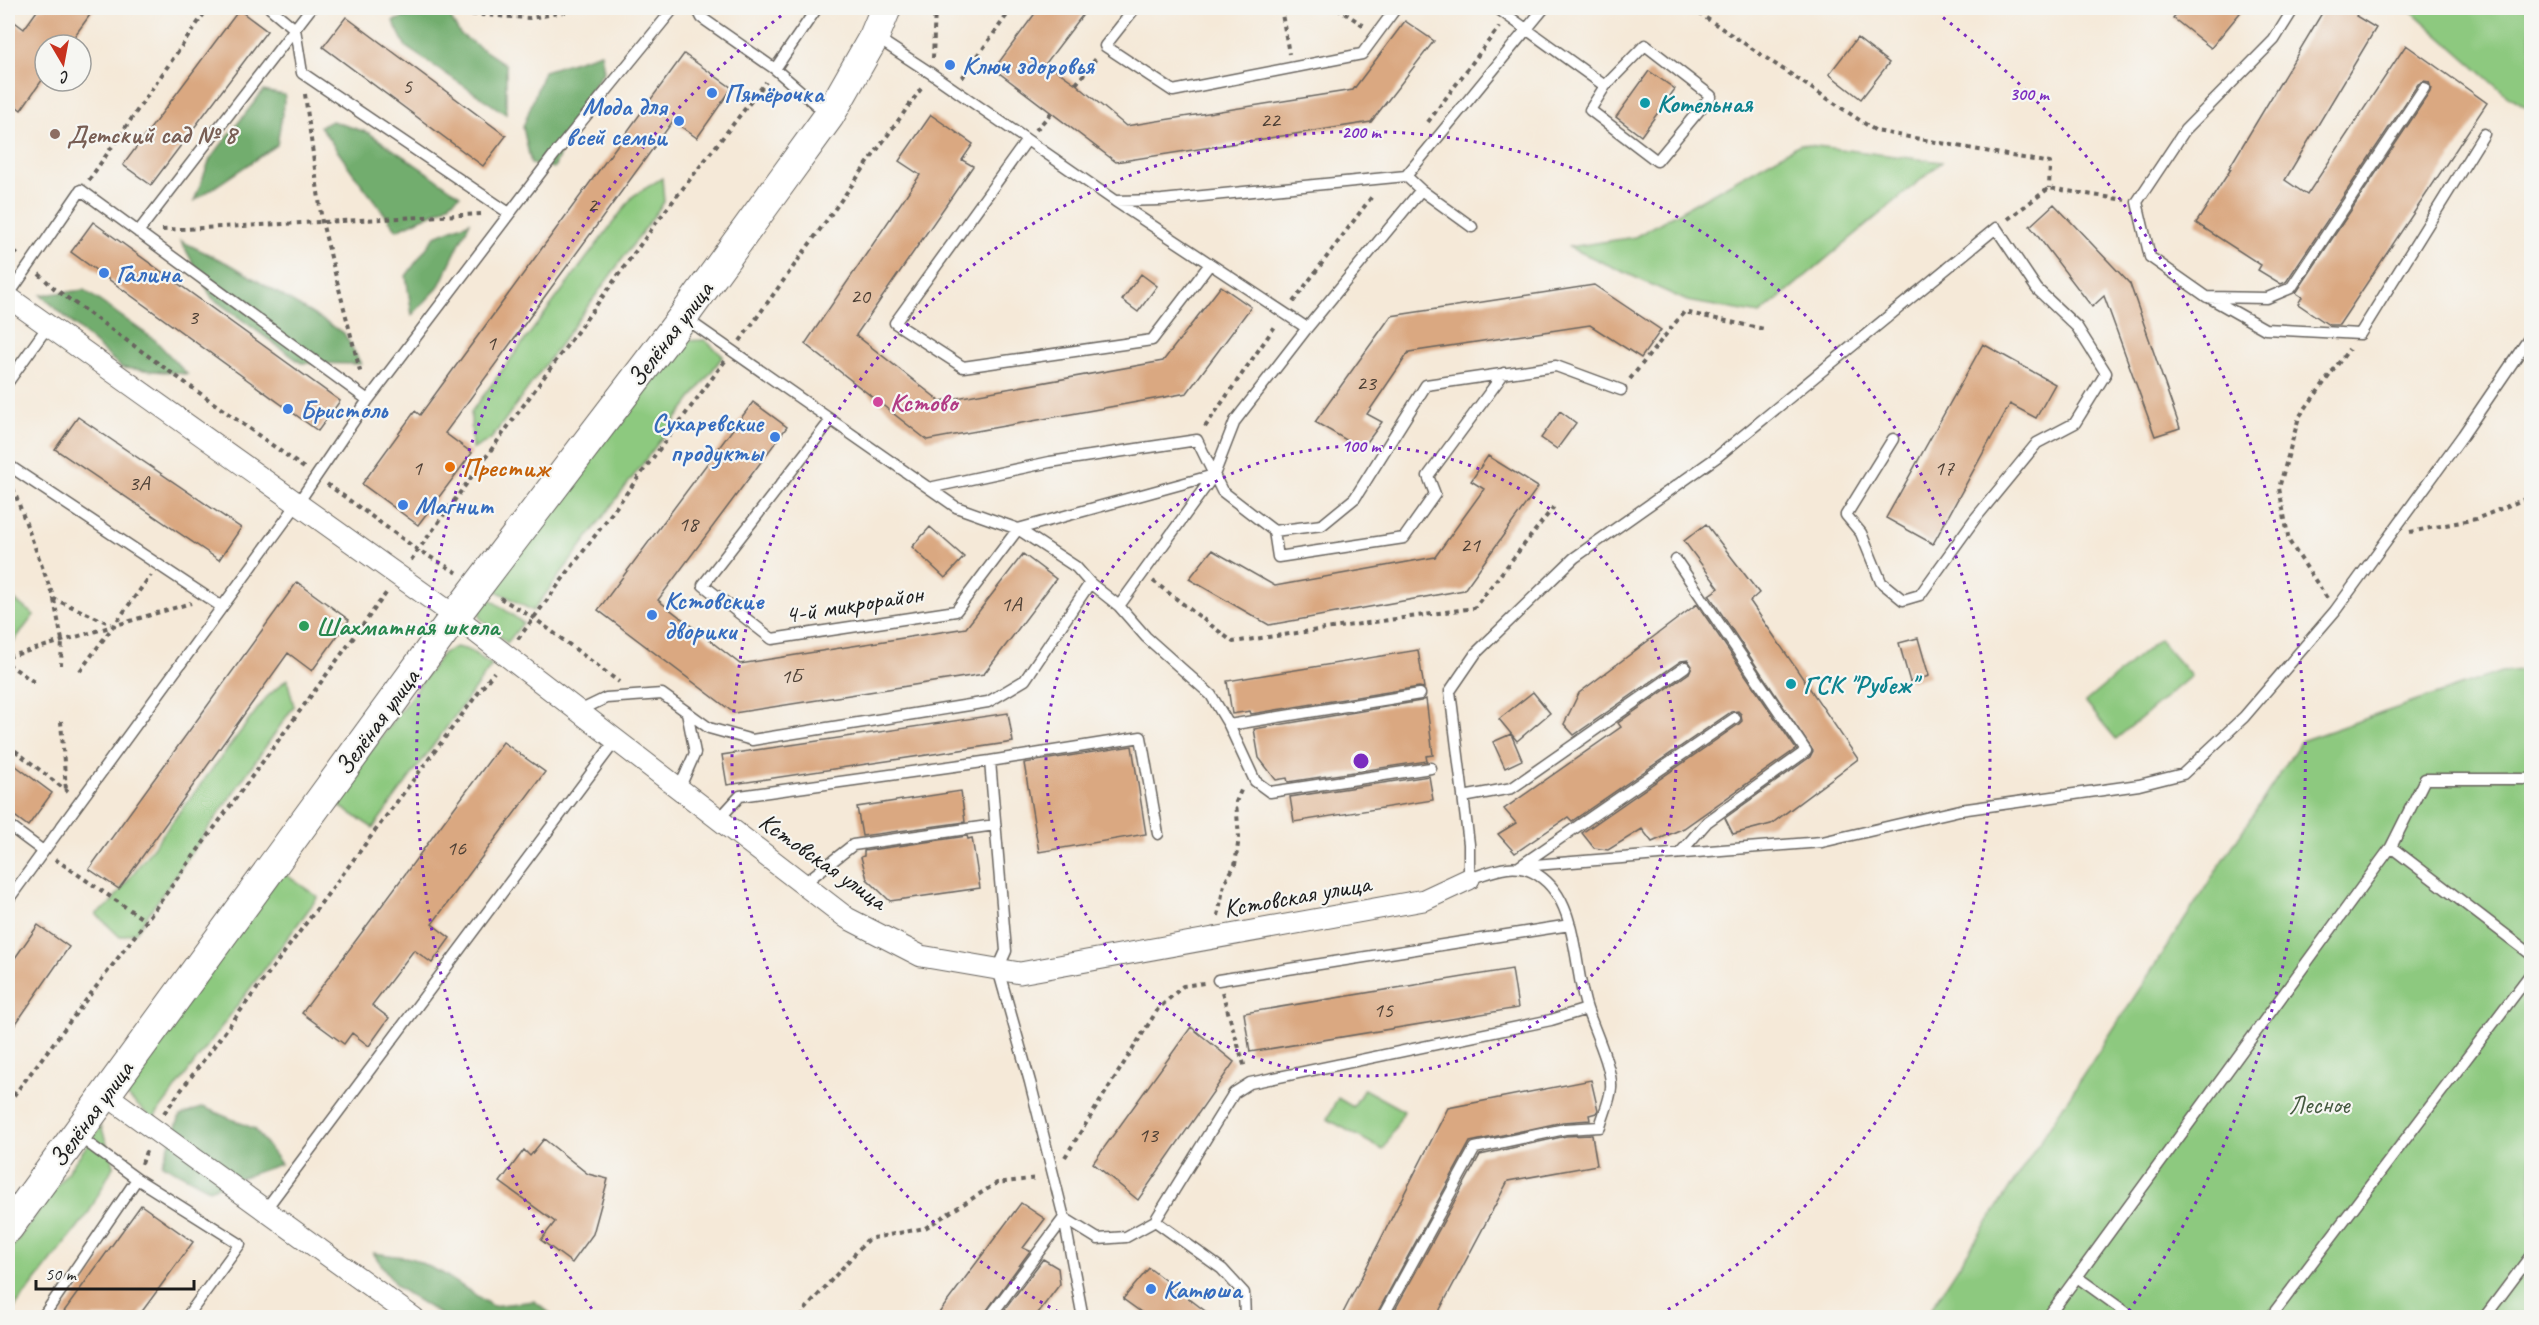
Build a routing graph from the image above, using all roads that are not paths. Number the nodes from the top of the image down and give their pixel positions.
1 (270, 8) edge
2 (311, 8) edge
3 (674, 8) edge
4 (697, 8) edge
5 (817, 8) edge
6 (886, 8) edge
7 (1136, 8) edge
8 (1396, 8) edge
9 (1497, 8) edge
10 (1544, 8) edge
11 (2294, 8) edge
12 (1526, 28) junction
13 (295, 29) junction
14 (874, 37) junction
15 (775, 69) junction
16 (1605, 86) junction
17 (2424, 88) dead end
18 (829, 116) junction
19 (2484, 134) dead end
20 (1028, 140) junction
21 (1406, 176) junction
22 (1421, 190) junction
23 (1115, 201) junction
24 (509, 213) junction
25 (1472, 227) dead end
26 (138, 232) junction
27 (1210, 264) junction
28 (8, 296) edge
29 (2207, 297) junction
30 (684, 317) junction
31 (48, 326) junction
32 (1307, 328) junction
33 (2532, 334) edge
34 (1504, 373) junction
35 (8, 382) edge
36 (1621, 390) road end
37 (368, 400) junction
38 (831, 420) junction
39 (1893, 439) dead end
40 (8, 465) edge
41 (1214, 475) junction
42 (929, 488) junction
43 (298, 503) junction
44 (1018, 529) junction
45 (1274, 531) junction
46 (1676, 560) dead end
47 (1090, 583) junction
48 (1119, 606) junction
49 (222, 607) junction
50 (455, 616) junction
51 (1685, 667) dead end
52 (1420, 694) dead end
53 (579, 711) junction
54 (687, 712) junction
55 (1735, 718) dead end
56 (1229, 725) junction
57 (616, 740) junction
58 (990, 761) junction
59 (1431, 768) dead end
60 (2532, 778) edge
61 (680, 789) junction
62 (1462, 797) junction
63 (719, 819) junction
64 (8, 825) edge
65 (995, 825) junction
66 (1158, 834) dead end
67 (2391, 847) junction
68 (43, 851) junction
69 (1680, 853) junction
70 (1519, 867) junction
71 (1469, 879) junction
72 (803, 884) junction
73 (8, 900) edge
74 (1570, 926) junction
75 (2532, 956) edge
76 (998, 969) junction
77 (2532, 972) edge
78 (1218, 980) road end
79 (1587, 1009) junction
80 (105, 1094) junction
81 (76, 1134) junction
82 (137, 1179) junction
83 (265, 1210) junction
84 (1064, 1218) junction
85 (1155, 1221) junction
86 (8, 1228) edge
87 (2532, 1254) edge
88 (2077, 1277) junction
89 (42, 1317) edge
90 (186, 1317) edge
91 (411, 1317) edge
92 (989, 1317) edge
93 (1083, 1317) edge
94 (1245, 1317) edge
95 (1382, 1317) edge
96 (2047, 1317) edge
97 (2134, 1317) edge
98 (2270, 1317) edge
99 (2484, 1317) edge

1 - 13 lane
2 - 13 lane
3 - 24 lane
4 - 15 lane
5 - 15 lane
6 - 14 main road, Зелёная улица
7 - 8 lane
9 - 12 lane
10 - 12 lane
11 - 29 lane
12 - 16 lane
12 - 21 lane
13 - 24 lane
13 - 26 lane
14 - 18 main road, Зелёная улица
14 - 20 lane
15 - 18 lane
16 - 16 lane
17 - 29 lane
18 - 30 main road, Зелёная улица
19 - 29 lane
20 - 23 lane
20 - 27 lane
21 - 22 lane
21 - 23 lane
22 - 25 lane
22 - 32 lane
23 - 27 lane
24 - 37 lane
26 - 28 lane
26 - 37 lane
27 - 32 lane
28 - 31 street, Кстовская улица
30 - 38 lane
30 - 50 main road, Зелёная улица
31 - 35 lane
31 - 43 street, Кстовская улица
32 - 41 lane
33 - 69 lane
34 - 36 lane
34 - 45 lane
34 - 45 lane
37 - 43 lane
38 - 42 lane
38 - 44 lane, 4-й микрорайон
39 - 62 lane
40 - 49 lane
41 - 42 lane
41 - 44 lane
41 - 45 lane
41 - 48 lane
42 - 44 lane
43 - 49 lane
43 - 50 street, Кстовская улица
44 - 47 lane
46 - 69 lane
47 - 48 lane
47 - 54 lane
48 - 56 lane
49 - 68 lane
50 - 53 street, Кстовская улица
50 - 80 main road, Зелёная улица
51 - 62 lane
52 - 56 lane
53 - 54 lane
53 - 57 street, Кстовская улица
54 - 61 lane
55 - 70 lane
56 - 59 lane
57 - 61 street, Кстовская улица
57 - 83 lane
58 - 63 lane
58 - 65 lane
58 - 66 lane
60 - 67 lane
61 - 63 street, Кстовская улица
62 - 71 lane
63 - 72 street, Кстовская улица
64 - 68 lane
65 - 72 lane
65 - 76 lane
67 - 75 lane
67 - 88 lane
68 - 73 lane
69 - 70 lane
70 - 71 lane
70 - 74 lane
71 - 76 street, Кстовская улица
72 - 76 street, Кстовская улица
74 - 78 lane
74 - 79 lane
76 - 84 lane
77 - 98 lane
79 - 85 lane
79 - 95 lane
80 - 81 main road, Зелёная улица
80 - 83 street
81 - 82 lane
81 - 86 main road, Зелёная улица
82 - 89 lane
82 - 90 lane
83 - 91 street
84 - 85 lane
84 - 92 lane
84 - 93 lane
85 - 94 lane
87 - 99 lane
88 - 96 lane
88 - 97 lane

